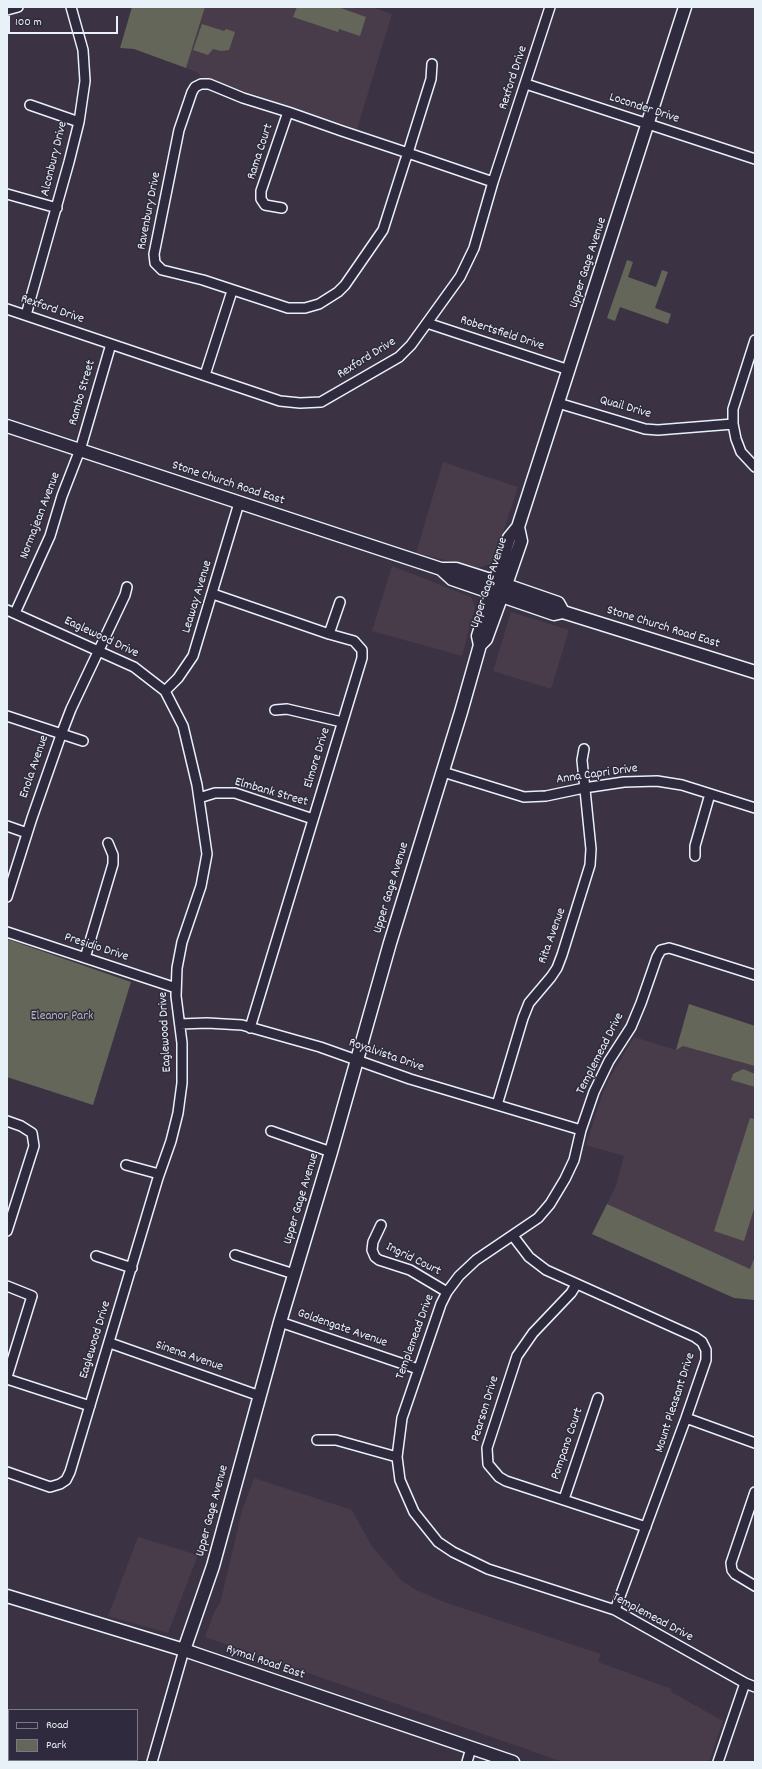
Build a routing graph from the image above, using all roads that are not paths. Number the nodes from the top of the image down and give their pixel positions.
1 (18, 7) edge
2 (71, 7) edge
3 (550, 7) edge
4 (685, 7) edge
5 (7, 10) edge
6 (432, 64) dead end
7 (526, 84) junction
8 (30, 105) dead end
9 (288, 112) junction
10 (79, 122) junction
11 (648, 124) junction
12 (408, 153) junction
13 (755, 159) edge
14 (493, 182) junction
15 (7, 194) edge
16 (57, 208) junction
17 (282, 208) dead end
18 (232, 291) junction
19 (7, 309) edge
20 (26, 315) junction
21 (427, 323) junction
22 (755, 340) edge
23 (111, 344) junction
24 (569, 370) junction
25 (204, 375) junction
26 (558, 402) junction
27 (733, 424) junction
28 (7, 426) edge
29 (80, 450) junction
30 (755, 467) edge
31 (239, 503) junction
32 (127, 587) dead end
33 (499, 589) junction
34 (213, 594) junction
35 (340, 602) dead end
36 (11, 612) edge
37 (329, 634) junction
38 (99, 650) junction
39 (755, 672) edge
40 (165, 691) junction
41 (275, 710) dead end
42 (7, 716) edge
43 (342, 722) junction
44 (60, 735) junction
45 (82, 741) dead end
46 (584, 749) dead end
47 (443, 772) junction
48 (584, 788) junction
49 (710, 794) junction
50 (199, 798) junction
51 (755, 808) edge
52 (313, 819) junction
53 (7, 826) edge
54 (27, 833) junction
55 (108, 843) dead end
56 (695, 856) dead end
57 (7, 898) edge
58 (7, 932) edge
59 (85, 958) junction
60 (755, 974) edge
61 (176, 988) junction
62 (180, 1024) junction
63 (250, 1028) junction
64 (357, 1061) junction
65 (497, 1105) junction
66 (7, 1121) edge
67 (581, 1130) junction
68 (271, 1132) dead end
69 (331, 1152) junction
70 (126, 1165) dead end
71 (159, 1174) junction
72 (381, 1225) dead end
73 (7, 1231) edge
74 (513, 1236) junction
75 (235, 1255) dead end
76 (96, 1256) dead end
77 (132, 1268) junction
78 (294, 1274) junction
79 (576, 1285) junction
80 (7, 1286) edge
81 (447, 1292) junction
82 (280, 1322) junction
83 (110, 1343) junction
84 (418, 1369) junction
85 (7, 1378) edge
86 (260, 1396) junction
87 (598, 1398) dead end
88 (90, 1406) junction
89 (686, 1418) junction
90 (317, 1440) dead end
91 (755, 1442) edge
92 (397, 1457) junction
93 (7, 1472) edge
94 (755, 1492) edge
95 (564, 1499) junction
96 (646, 1527) junction
97 (755, 1586) edge
98 (7, 1596) edge
99 (615, 1610) junction
100 (184, 1650) junction
101 (745, 1683) junction
102 (755, 1687) edge
103 (471, 1748) junction
104 (152, 1762) edge
105 (467, 1762) edge
106 (513, 1762) edge
107 (718, 1762) edge

1 - 5 street
2 - 10 street, Alconbury Drive
3 - 7 street, Rexford Drive
4 - 11 main road, Upper Gage Avenue
6 - 12 street
7 - 11 street, Loconder Drive
7 - 14 street, Rexford Drive
8 - 10 street
9 - 12 street, Ravenbury Drive
9 - 17 street, Rama Court
9 - 18 street, Ravenbury Drive
10 - 16 street, Alconbury Drive
11 - 13 street, Loconder Drive
11 - 24 main road, Upper Gage Avenue
12 - 14 street, Ravenbury Drive
12 - 18 street, Ravenbury Drive
14 - 21 street, Rexford Drive
15 - 16 street
16 - 20 street, Alconbury Drive
18 - 25 street
19 - 20 street, Rexford Drive
20 - 23 street, Rexford Drive
21 - 24 street, Robertsfield Drive
21 - 25 street, Rexford Drive
22 - 27 street
23 - 25 street, Rexford Drive
23 - 29 street, Rambo Street
24 - 26 main road, Upper Gage Avenue
26 - 27 street, Quail Drive
26 - 33 main road, Upper Gage Avenue
27 - 30 street
28 - 29 main road, Stone Church Road East
29 - 31 main road, Stone Church Road East
29 - 36 street, Normajean Avenue
31 - 33 main road, Stone Church Road East
31 - 34 street, Leaway Avenue
32 - 38 street, Enola Avenue
33 - 39 main road, Stone Church Road East
33 - 47 main road, Upper Gage Avenue
34 - 37 street, Elmore Drive
34 - 40 street, Leaway Avenue
35 - 37 street
36 - 38 street, Eaglewood Drive
37 - 43 street, Elmore Drive
38 - 40 street, Eaglewood Drive
38 - 44 street, Enola Avenue
40 - 50 street, Eaglewood Drive
41 - 43 street
42 - 44 street
43 - 52 street, Elmore Drive
44 - 45 street
44 - 54 street, Enola Avenue
46 - 48 street, Rita Avenue
47 - 48 street, Anna Capri Drive
47 - 64 main road, Upper Gage Avenue
48 - 49 street, Anna Capri Drive
48 - 65 street, Rita Avenue
49 - 51 street, Anna Capri Drive
49 - 56 street
50 - 52 street, Elmbank Street
50 - 61 street, Eaglewood Drive
52 - 63 street, Elmore Drive
53 - 54 street
54 - 57 street, Enola Avenue
55 - 59 street
58 - 59 street, Presidio Drive
59 - 61 street, Presidio Drive
60 - 67 street, Templemead Drive
61 - 62 street, Eaglewood Drive
62 - 63 street, Royalvista Drive
62 - 71 street, Eaglewood Drive
63 - 64 street, Royalvista Drive
64 - 65 street, Royalvista Drive
64 - 69 main road, Upper Gage Avenue
65 - 67 street, Royalvista Drive
66 - 73 street
67 - 74 street, Templemead Drive
68 - 69 street
69 - 78 main road, Upper Gage Avenue
70 - 71 street
71 - 77 street, Eaglewood Drive
72 - 81 street, Ingrid Court
74 - 79 street, Mount Pleasant Drive
74 - 81 street, Templemead Drive
75 - 78 street
76 - 77 street
77 - 83 street, Eaglewood Drive
78 - 82 main road, Upper Gage Avenue
79 - 89 street, Mount Pleasant Drive
79 - 95 street, Pearson Drive
80 - 85 street
81 - 84 street, Templemead Drive
82 - 84 street, Goldengate Avenue
82 - 86 main road, Upper Gage Avenue
83 - 86 street, Sinena Avenue
83 - 88 street, Eaglewood Drive
84 - 92 street, Templemead Drive
85 - 88 street
86 - 100 main road, Upper Gage Avenue
87 - 95 street, Pompano Court
88 - 93 street, Eaglewood Drive
89 - 91 street
89 - 96 street, Mount Pleasant Drive
90 - 92 street
92 - 99 street, Templemead Drive
94 - 97 street
95 - 96 street, Pearson Drive
96 - 99 street, Mount Pleasant Drive
98 - 100 main road, Rymal Road East
99 - 101 street, Templemead Drive
100 - 103 main road, Rymal Road East
100 - 104 street, Upper Gage Avenue
101 - 102 street, Templemead Drive
101 - 107 street
103 - 105 street
103 - 106 main road, Rymal Road East

